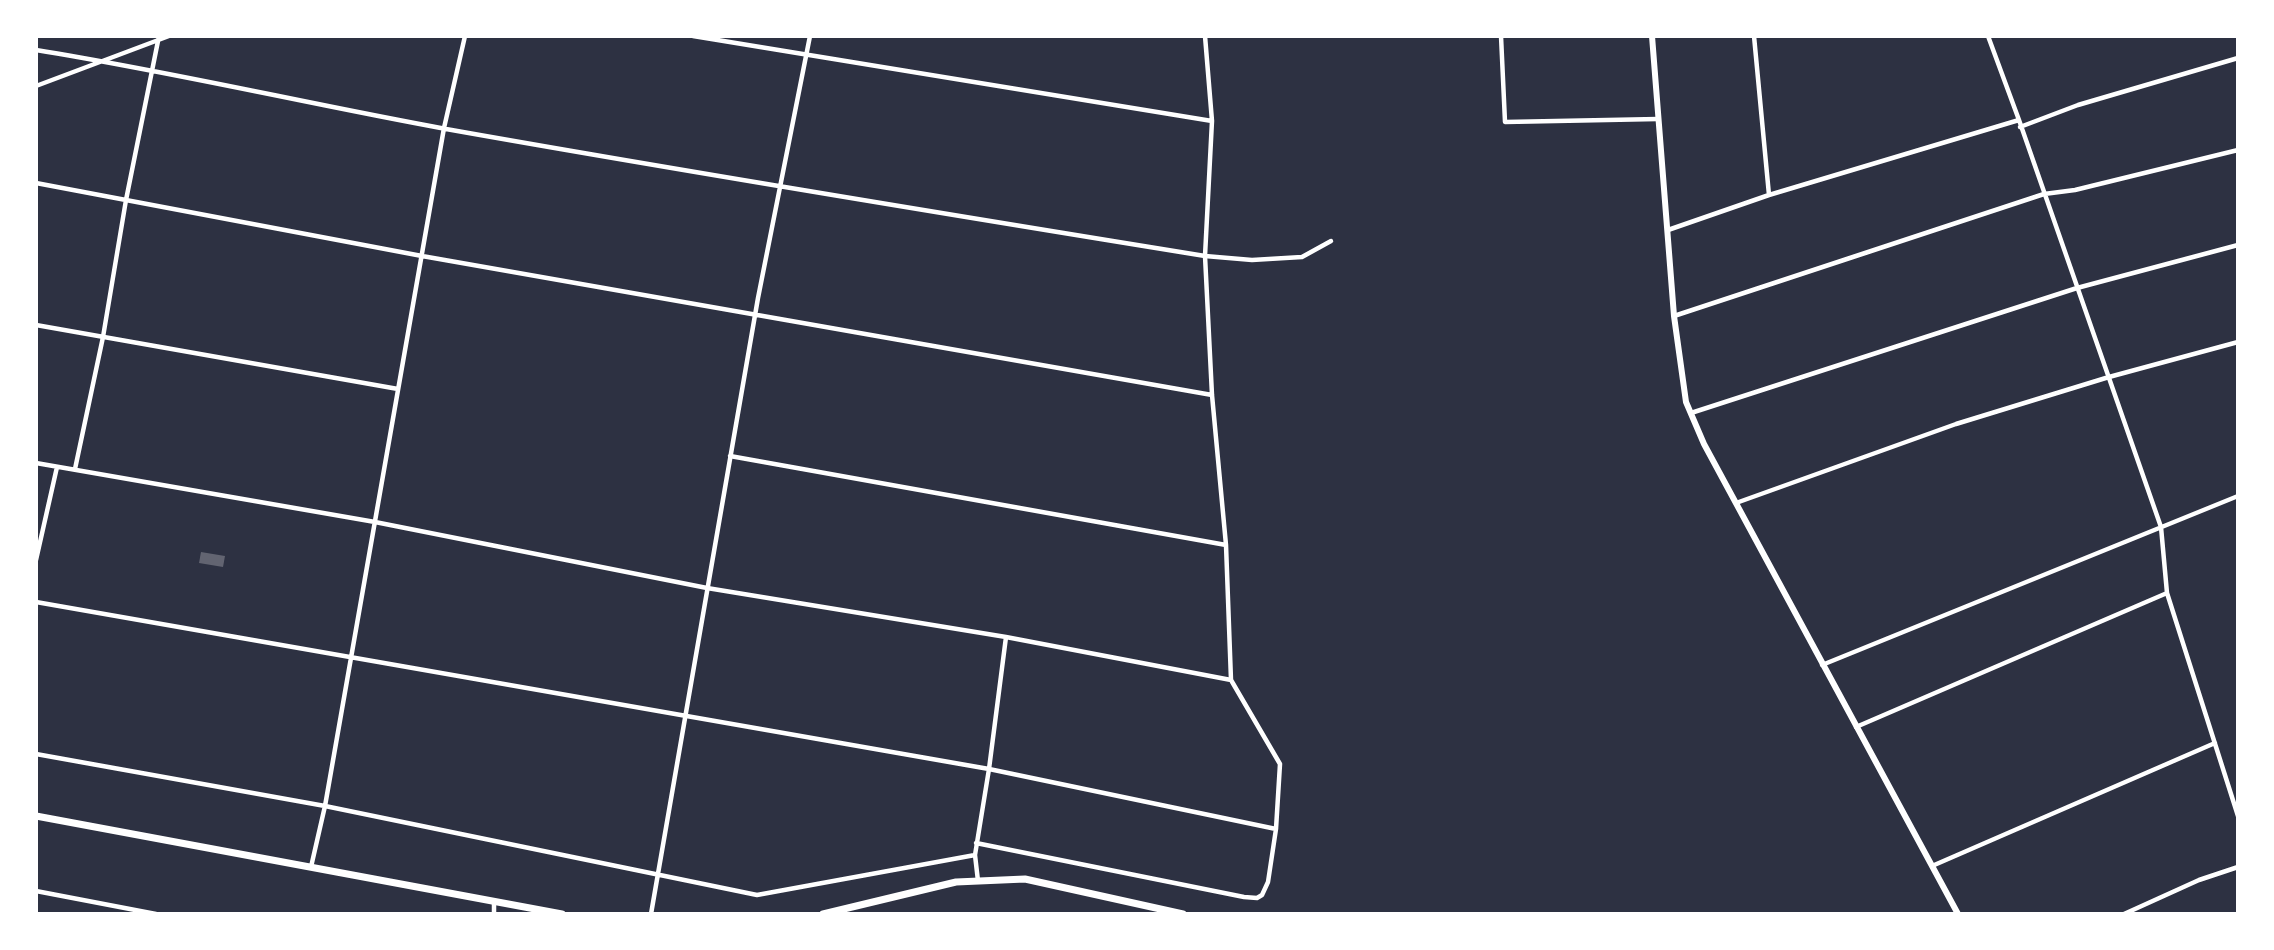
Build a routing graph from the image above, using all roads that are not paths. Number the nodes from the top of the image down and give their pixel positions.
1 (169, 36) edge
2 (465, 36) edge
3 (693, 36) edge
4 (810, 36) edge
5 (1205, 36) edge
6 (1501, 36) edge
7 (1652, 36) edge
8 (1754, 36) edge
9 (1988, 36) edge
10 (159, 38) edge
11 (36, 50) edge
12 (807, 55) junction
13 (2238, 58) edge
14 (101, 61) junction
15 (150, 72) junction
16 (36, 86) edge
17 (1658, 119) junction
18 (2019, 120) junction
19 (1212, 121) junction
20 (2020, 127) junction
21 (444, 128) junction
22 (2238, 150) edge
23 (36, 183) edge
24 (779, 187) junction
25 (2044, 194) junction
26 (1769, 195) junction
27 (126, 200) junction
28 (1668, 230) junction
29 (1331, 241) dead end
30 (2238, 245) edge
31 (422, 256) junction
32 (1205, 256) junction
33 (2077, 288) junction
34 (756, 314) junction
35 (1674, 316) junction
36 (36, 326) edge
37 (103, 337) junction
38 (2238, 342) edge
39 (2109, 377) junction
40 (398, 389) junction
41 (1212, 395) junction
42 (1691, 412) junction
43 (730, 456) junction
44 (36, 463) edge
45 (57, 467) junction
46 (75, 470) junction
47 (2238, 496) edge
48 (1736, 503) junction
49 (375, 522) junction
50 (2161, 527) junction
51 (1226, 545) junction
52 (36, 560) edge
53 (707, 588) junction
54 (2167, 593) junction
55 (36, 602) edge
56 (1006, 637) junction
57 (351, 658) junction
58 (1822, 665) junction
59 (1231, 680) junction
60 (684, 717) junction
61 (1856, 728) junction
62 (2215, 743) junction
63 (36, 754) edge
64 (989, 769) junction
65 (325, 806) junction
66 (36, 816) edge
67 (2238, 816) edge
68 (1276, 829) junction
69 (976, 843) junction
70 (975, 855) junction
71 (1932, 866) junction
72 (311, 867) junction
73 (2238, 867) edge
74 (658, 875) junction
75 (978, 881) junction
76 (36, 891) edge
77 (494, 901) junction
78 (156, 914) edge
79 (494, 914) edge
80 (562, 914) edge
81 (651, 914) edge
82 (823, 914) edge
83 (1183, 914) edge
84 (1958, 914) edge
85 (2124, 914) edge

1 - 10 street
2 - 21 street
3 - 12 street
4 - 12 street
5 - 19 street
6 - 17 street
7 - 17 street
8 - 26 street
9 - 18 street
10 - 14 street
10 - 15 street
11 - 14 street
12 - 19 street
12 - 24 street
13 - 20 street
14 - 15 street
14 - 16 street
15 - 21 street
15 - 27 street
17 - 28 street
18 - 20 street
18 - 26 street
19 - 32 street
20 - 25 street
21 - 24 street
21 - 31 street
22 - 25 street
23 - 27 street
24 - 32 street
24 - 34 street
25 - 33 street
25 - 35 street
26 - 28 street
27 - 31 street
27 - 37 street
28 - 35 street
29 - 32 street
30 - 33 street
31 - 34 street
31 - 40 street
32 - 41 street
33 - 39 street
33 - 42 street
34 - 41 street
34 - 43 street
35 - 42 street
36 - 37 street
37 - 40 street
37 - 46 street
38 - 39 street
39 - 48 street
39 - 50 street
40 - 49 street
41 - 51 street
42 - 48 street
43 - 51 street
43 - 53 street
44 - 45 street
45 - 46 street
45 - 52 street
46 - 49 street
47 - 50 street
48 - 58 street
49 - 53 street
49 - 57 street
50 - 54 street
50 - 58 street
51 - 59 street
53 - 56 street
53 - 60 street
54 - 61 street
54 - 62 street
55 - 57 street
56 - 59 street
56 - 64 street
57 - 60 street
57 - 65 street
58 - 61 street
59 - 68 street
60 - 64 street
60 - 74 street
61 - 71 street
62 - 67 street
62 - 71 street
63 - 65 street
64 - 68 street
64 - 69 street
65 - 72 street
65 - 74 street
66 - 72 main road
68 - 69 street
69 - 70 street
70 - 74 street
70 - 75 street
71 - 84 street
72 - 77 main road
73 - 85 street
74 - 81 street
75 - 82 main road
75 - 83 main road
76 - 78 street
77 - 79 street
77 - 80 main road

